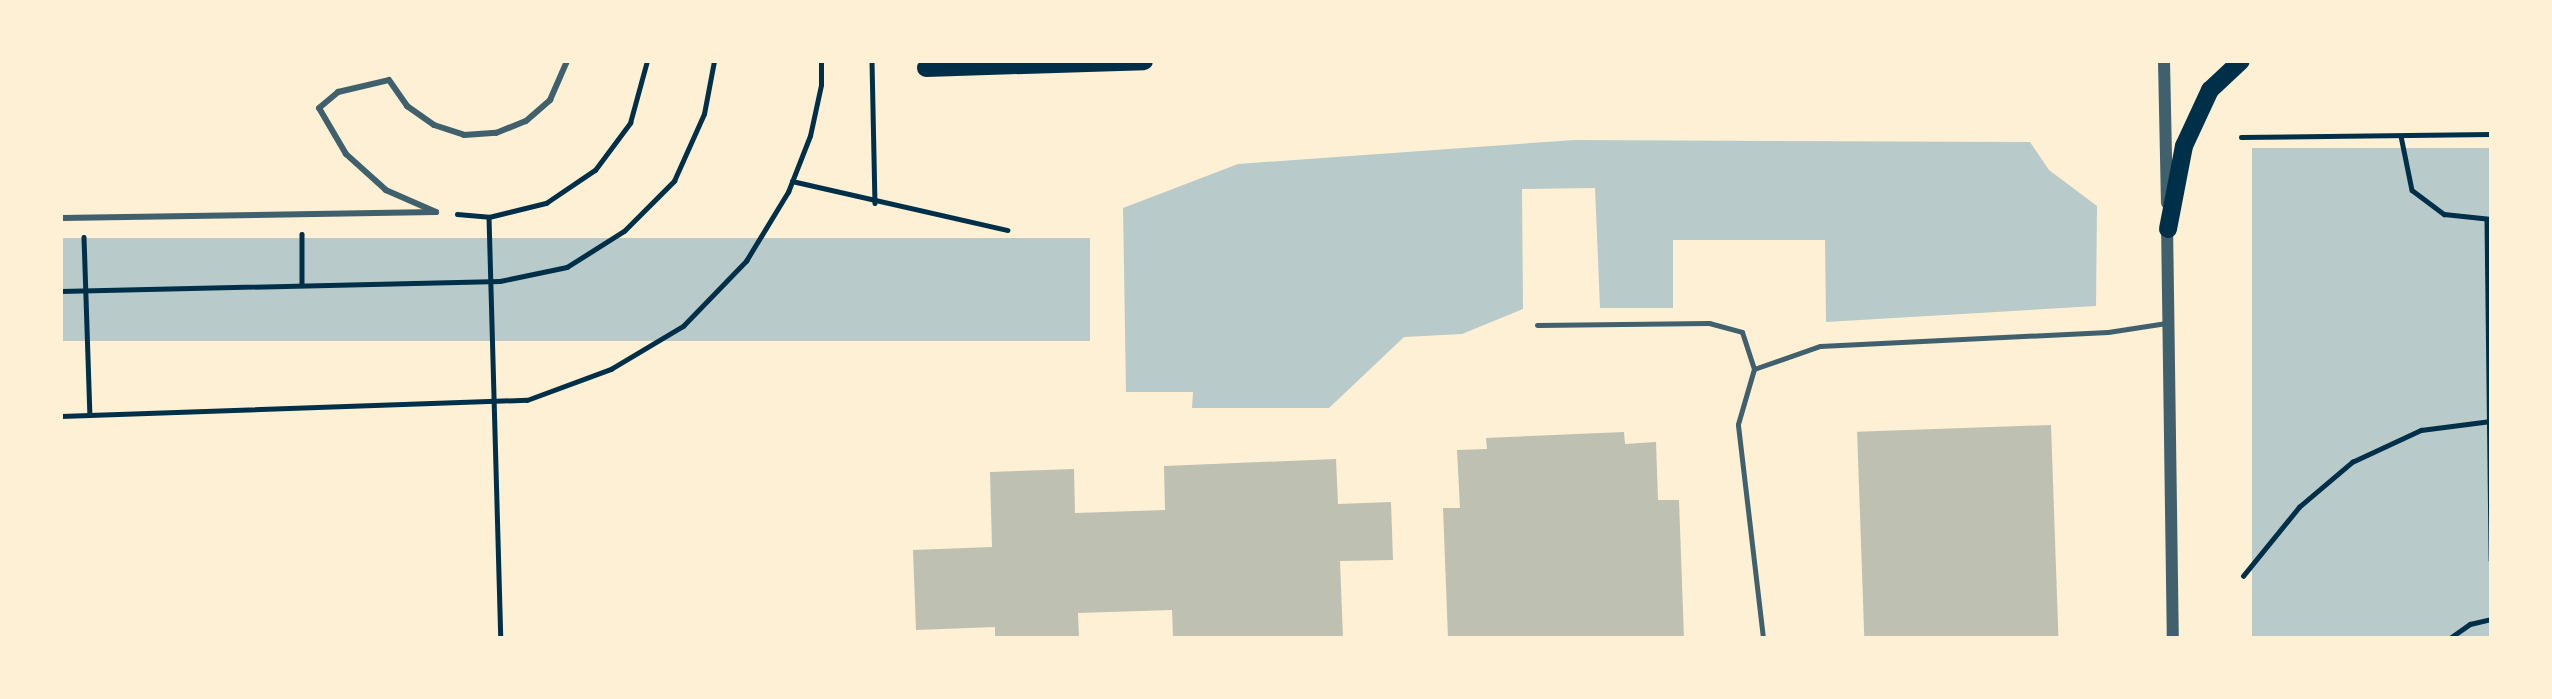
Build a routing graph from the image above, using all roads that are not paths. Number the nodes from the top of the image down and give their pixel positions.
1 (567, 61) edge
2 (1144, 61) edge
3 (2164, 61) edge
4 (2241, 61) edge
5 (926, 68) dead end
6 (61, 218) edge
7 (2168, 229) junction
8 (2169, 323) junction
9 (1537, 325) dead end
10 (1754, 369) junction
11 (1763, 638) edge
12 (2174, 638) edge

1 - 6 street
2 - 5 main road
3 - 7 street
4 - 7 main road
7 - 8 street
8 - 10 lane
8 - 12 street
9 - 10 lane
10 - 11 lane

